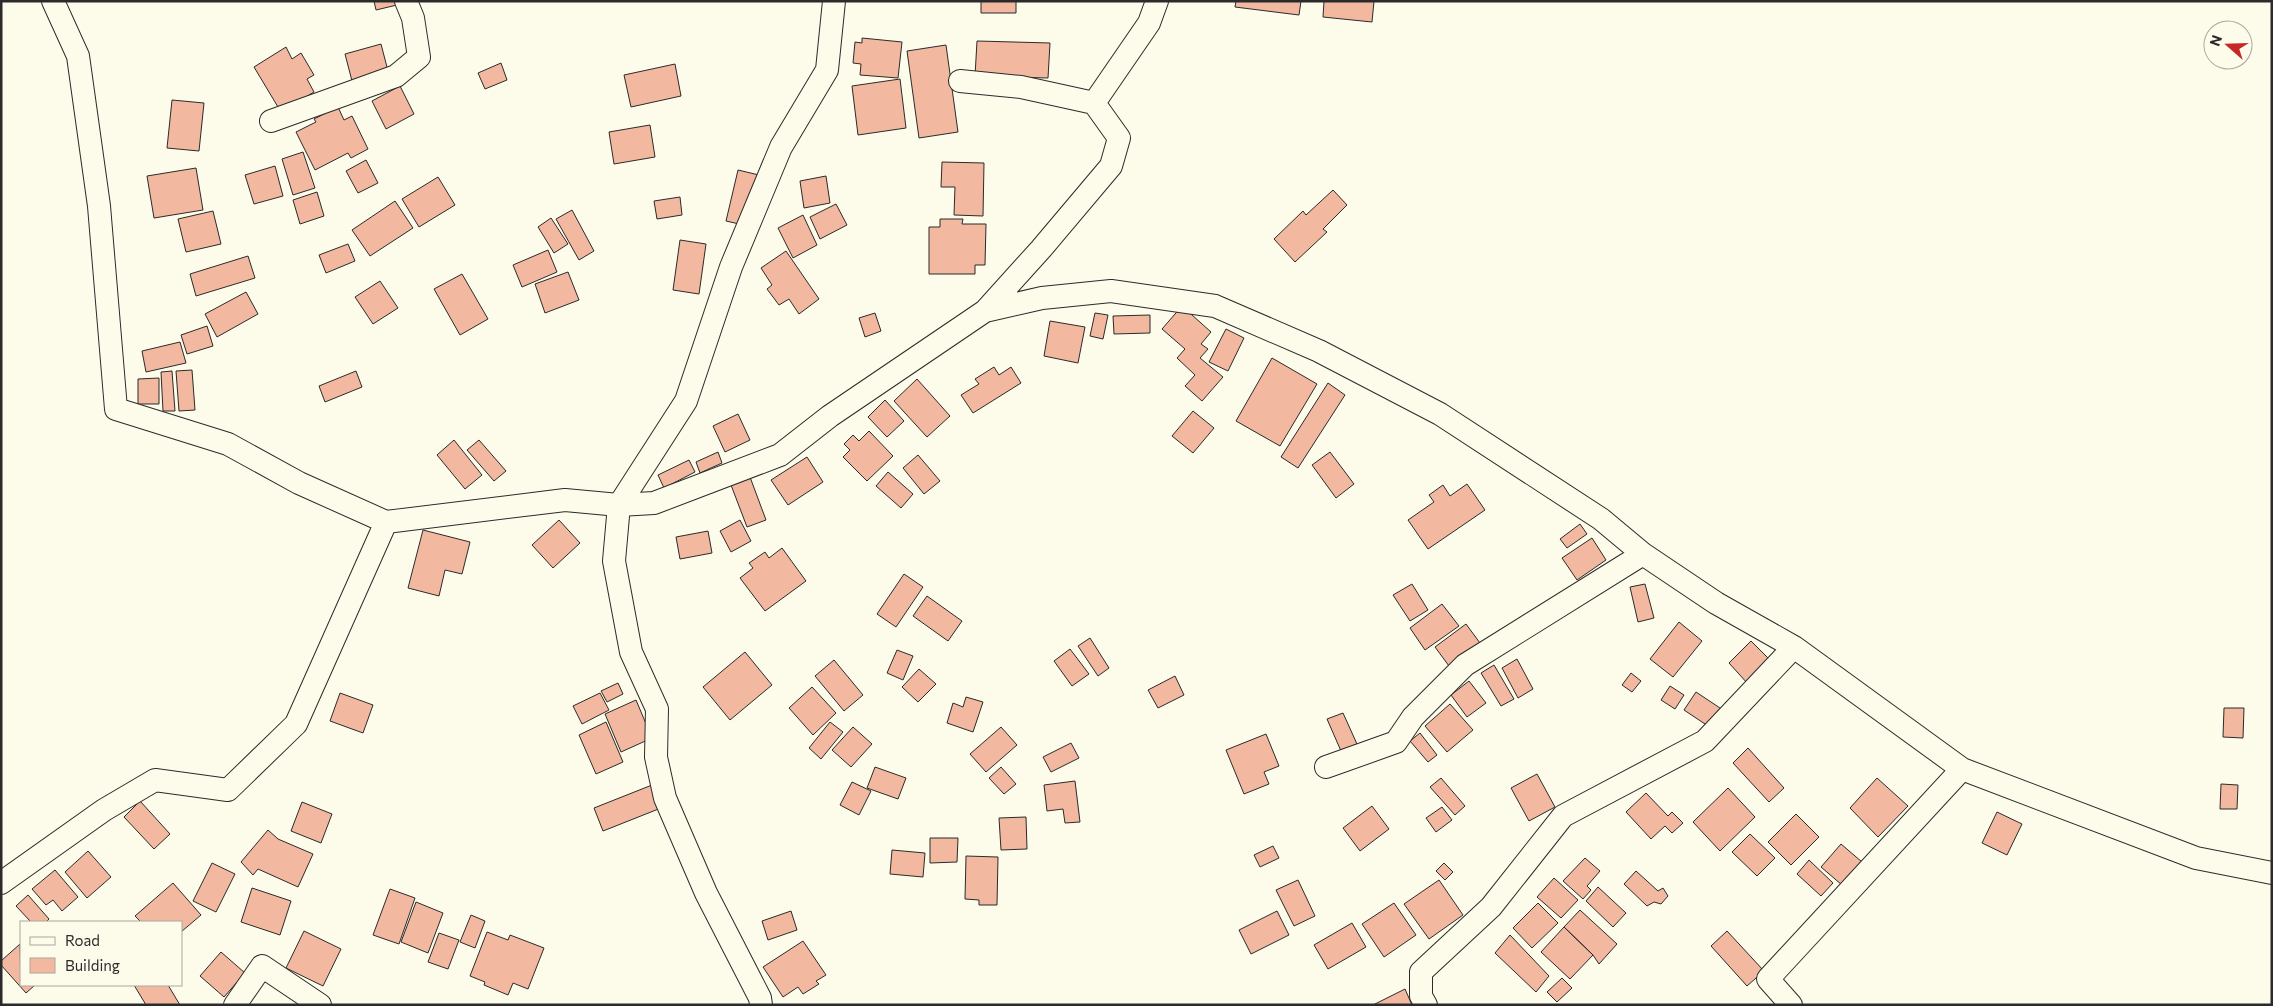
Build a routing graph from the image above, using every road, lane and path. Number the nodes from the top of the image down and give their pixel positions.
1 (54, 1) edge
2 (406, 1) edge
3 (834, 1) edge
4 (1157, 1) edge
5 (960, 81) dead end
6 (1094, 103) junction
7 (271, 121) dead end
8 (985, 311) junction
9 (619, 505) junction
10 (386, 522) junction
11 (1643, 554) junction
12 (1794, 647) junction
13 (1326, 768) dead end
14 (1962, 770) junction
15 (2272, 873) edge
16 (1, 883) edge
17 (235, 1005) edge
18 (320, 1005) edge
19 (761, 1005) edge
20 (1426, 1005) edge
21 (1790, 1005) edge

1 - 10 street
2 - 7 street
3 - 9 street
4 - 6 street
5 - 6 street
6 - 8 street
8 - 9 street
8 - 11 street
9 - 10 street
9 - 19 street
10 - 16 street
11 - 12 street
11 - 13 street
12 - 14 street
12 - 20 street
14 - 15 street
14 - 21 street
17 - 18 street

